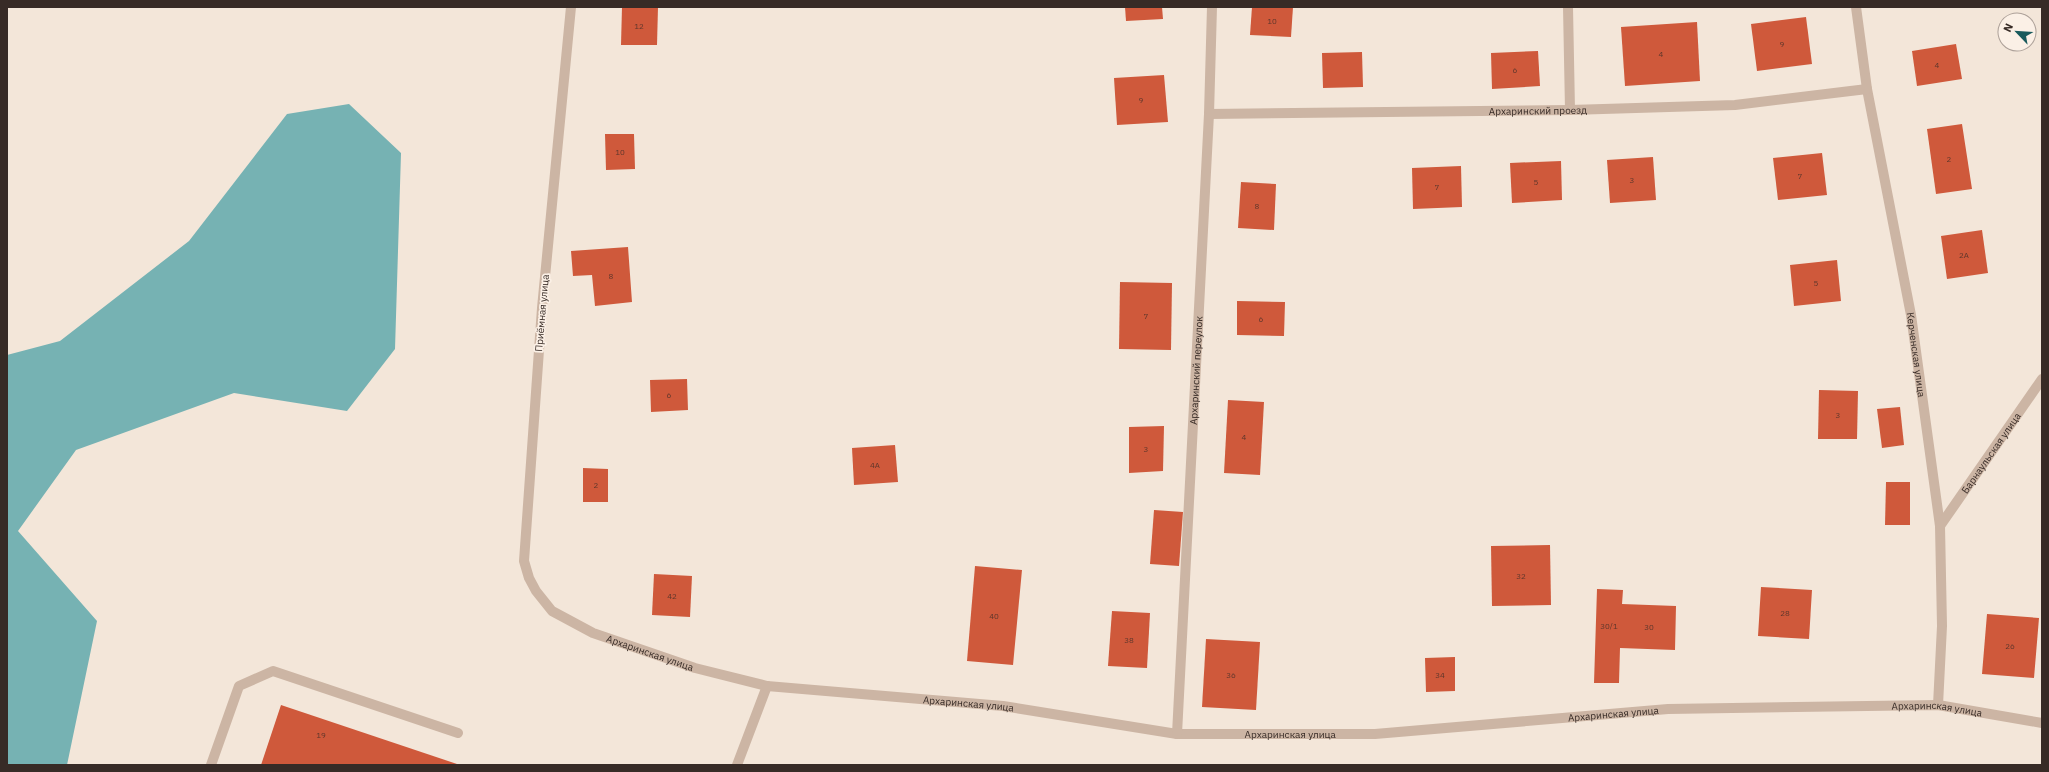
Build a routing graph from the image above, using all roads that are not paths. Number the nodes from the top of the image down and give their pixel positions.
1 (570, 7) edge
2 (1212, 7) edge
3 (1568, 7) edge
4 (1856, 7) edge
5 (1867, 89) junction
6 (1570, 110) junction
7 (1209, 114) junction
8 (2042, 379) edge
9 (1940, 526) junction
10 (552, 611) joint
11 (768, 686) junction
12 (1938, 705) junction
13 (2042, 722) edge
14 (458, 733) dead end
15 (1177, 734) junction
16 (211, 765) edge
17 (738, 765) edge

1 - 10 street, Приёмная улица
2 - 7 street, Архаринский переулок
3 - 6 street
4 - 5 street, Керченская улица
5 - 6 street, Архаринский проезд
5 - 9 street, Керченская улица
6 - 7 street, Архаринский проезд
7 - 15 street, Архаринский переулок
8 - 9 street, Барнаульская улица
9 - 12 street, Керченская улица
10 - 11 street, Архаринская улица
11 - 15 street, Архаринская улица
11 - 17 street
12 - 13 street, Архаринская улица
12 - 15 street, Архаринская улица
14 - 16 street

